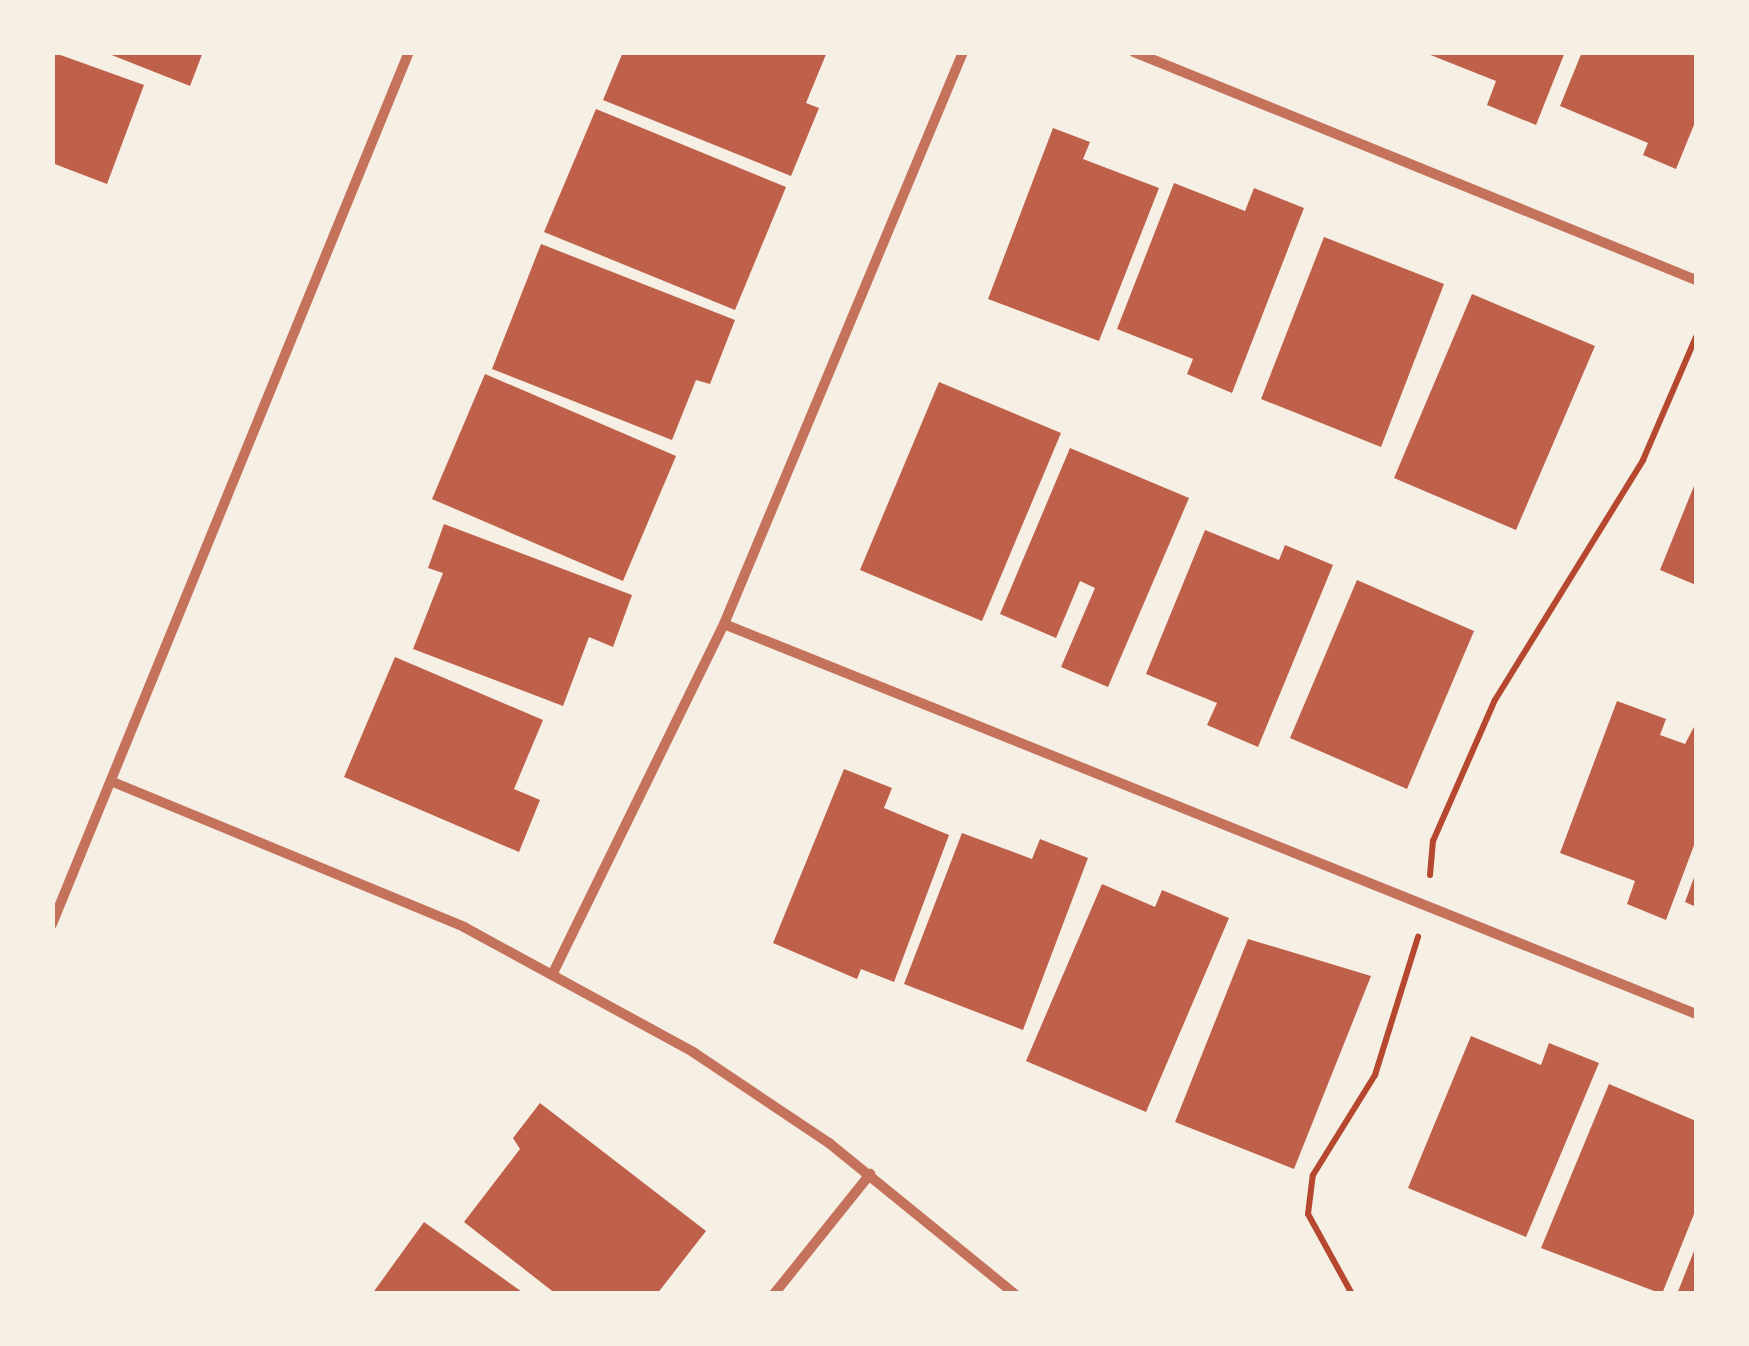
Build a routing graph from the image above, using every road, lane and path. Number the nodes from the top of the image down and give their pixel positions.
1 (408, 52) edge
2 (963, 52) edge
3 (1134, 52) edge
4 (1696, 280) edge
5 (1696, 336) edge
6 (724, 624) junction
7 (114, 782) junction
8 (1426, 906) junction
9 (52, 924) edge
10 (553, 973) junction
11 (1696, 1014) edge
12 (870, 1174) junction
13 (774, 1294) edge
14 (1016, 1294) edge
15 (1352, 1294) edge

1 - 7 street
2 - 6 street
3 - 4 street
5 - 8 path
6 - 8 street
6 - 10 street
7 - 9 street
7 - 10 street
8 - 11 street
8 - 15 path
10 - 12 street
12 - 13 street
12 - 14 street

